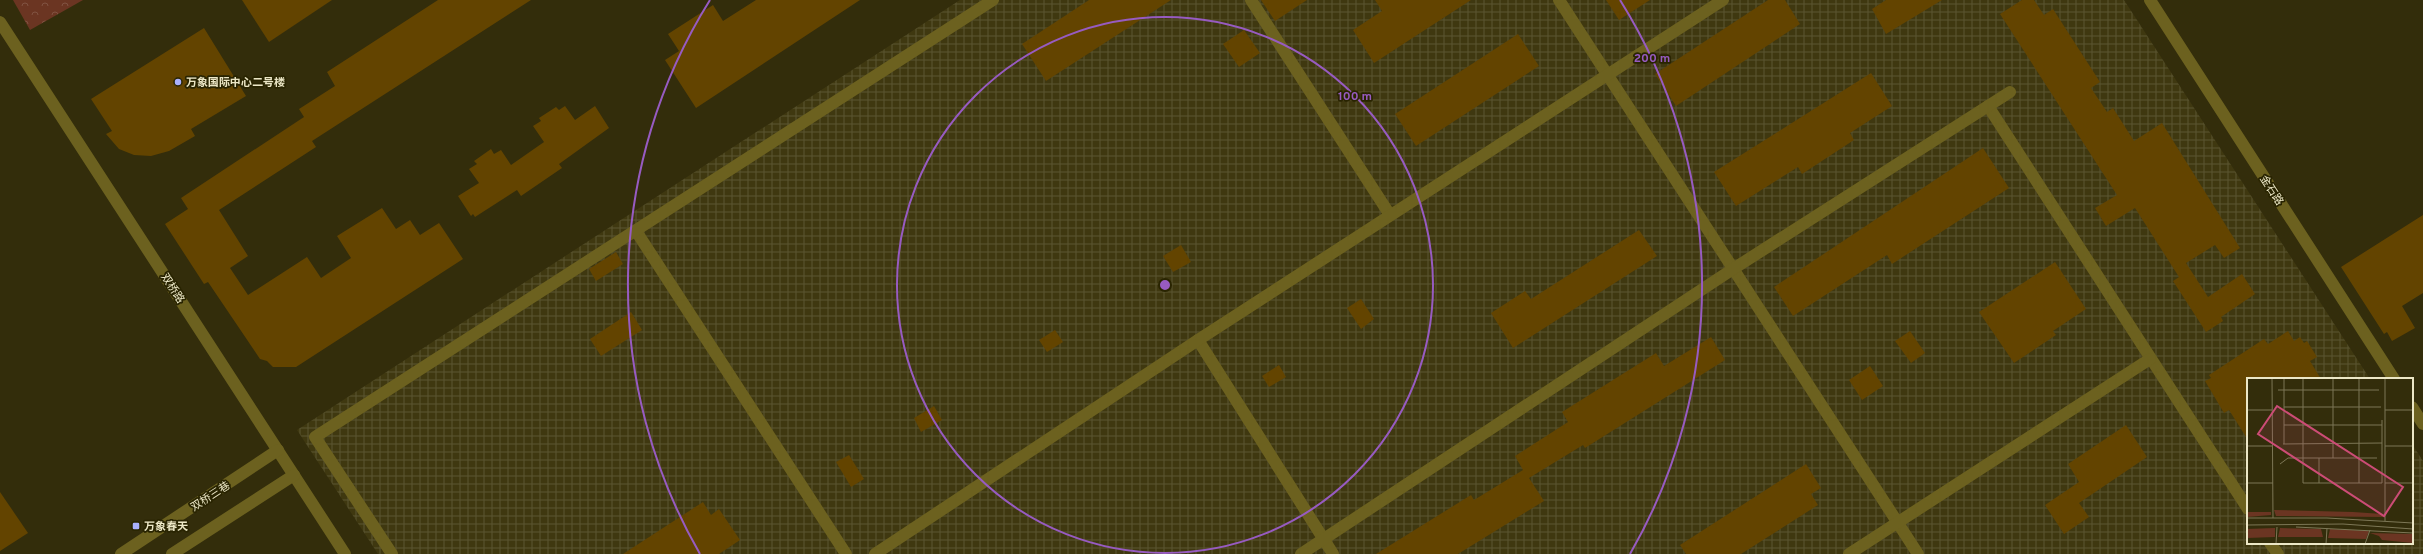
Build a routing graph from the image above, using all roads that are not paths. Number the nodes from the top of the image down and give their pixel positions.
1 (993, 0) edge
2 (1251, 0) edge
3 (1559, 0) edge
4 (1723, 0) edge
5 (2150, 0) edge
6 (0, 22) edge
7 (1608, 74) junction
8 (2010, 92) dead end
9 (1988, 106) junction
10 (1390, 215) junction
11 (636, 230) junction
12 (1733, 269) junction
13 (1198, 340) junction
14 (2150, 359) junction
15 (2393, 378) edge
16 (2413, 409) edge
17 (2423, 424) edge
18 (278, 450) junction
19 (294, 475) junction
20 (2247, 507) edge
21 (1898, 522) junction
22 (1324, 539) junction
23 (2271, 544) edge
24 (121, 554) edge
25 (172, 554) edge
26 (345, 554) edge
27 (392, 554) edge
28 (846, 554) edge
29 (875, 554) edge
30 (1301, 554) edge
31 (1333, 554) edge
32 (1849, 554) edge
33 (1918, 554) edge
34 (2278, 554) edge

1 - 11 street
2 - 10 street
3 - 7 street
4 - 7 street
5 - 15 street, 金石路
6 - 18 street, 双桥路
7 - 10 street
7 - 12 street
8 - 9 street
9 - 12 street
9 - 14 street
10 - 13 street
11 - 27 street
11 - 28 street
12 - 21 street
12 - 22 street
13 - 22 street
13 - 29 street
14 - 20 street
14 - 21 street
16 - 17 street
18 - 19 street, 双桥路
18 - 24 street, 双桥三巷
19 - 25 street
19 - 26 street, 双桥路
21 - 32 street
21 - 33 street
22 - 30 street
22 - 31 street
23 - 34 street

